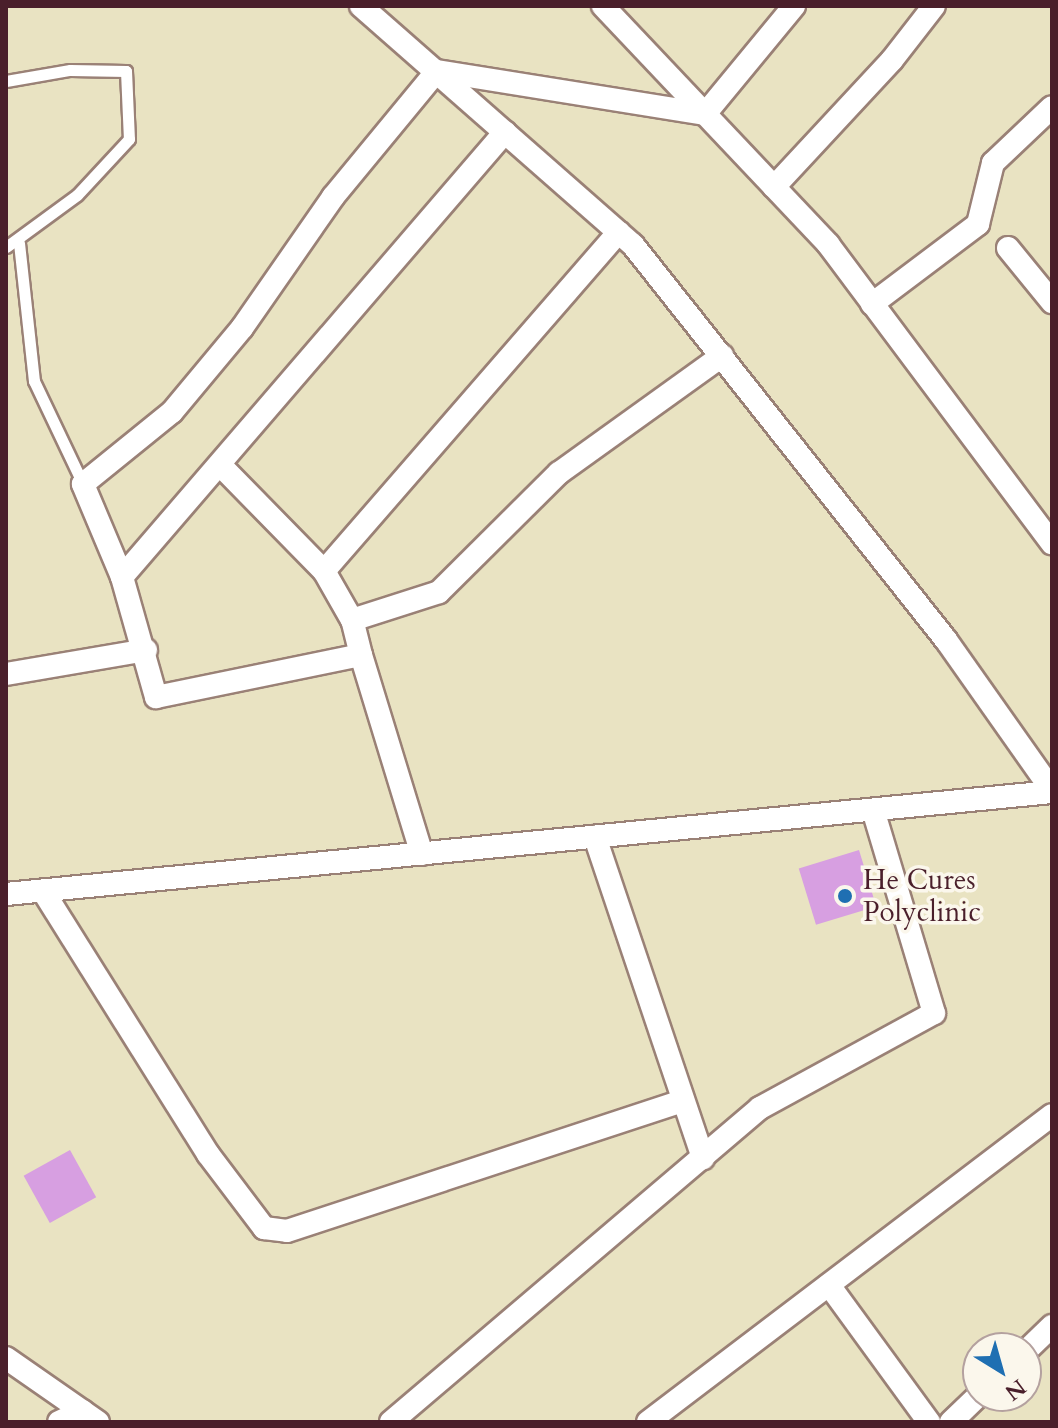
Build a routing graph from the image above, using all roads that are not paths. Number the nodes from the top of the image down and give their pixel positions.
1 (361, 6) edge
2 (794, 6) edge
3 (934, 6) edge
4 (615, 10) edge
5 (437, 71) junction
6 (6, 81) edge
7 (705, 114) junction
8 (1048, 121) edge
9 (505, 132) junction
10 (774, 187) junction
11 (619, 232) junction
12 (19, 243) junction
13 (6, 247) edge
14 (1008, 248) dead end
15 (1052, 302) edge
16 (872, 304) junction
17 (722, 356) junction
18 (221, 466) junction
19 (83, 484) junction
20 (1052, 543) edge
21 (324, 571) junction
22 (122, 577) junction
23 (352, 620) junction
24 (146, 650) junction
25 (361, 655) junction
26 (6, 674) edge
27 (1052, 791) edge
28 (873, 810) junction
29 (595, 837) junction
30 (422, 854) junction
31 (43, 891) junction
32 (6, 894) edge
33 (683, 1101) junction
34 (1052, 1115) edge
35 (703, 1158) junction
36 (829, 1285) junction
37 (6, 1358) edge
38 (90, 1417) edge
39 (59, 1422) edge
40 (391, 1422) edge
41 (648, 1422) edge
42 (929, 1422) edge

1 - 5 street
2 - 7 street
3 - 10 street
4 - 7 street
5 - 7 street
5 - 9 street
5 - 19 street
6 - 12 lane
7 - 10 street
8 - 16 street
9 - 11 street
9 - 18 street
10 - 16 street
11 - 17 street
11 - 21 street
12 - 13 lane
12 - 19 lane
14 - 15 street
16 - 20 street
17 - 23 street
17 - 27 street
18 - 21 street
18 - 22 street
19 - 22 street
21 - 23 street
22 - 24 street
23 - 25 street
24 - 25 street
24 - 26 street
25 - 30 street
27 - 28 street
28 - 29 street
28 - 35 street
29 - 30 street
29 - 33 street
30 - 31 street
31 - 32 street
31 - 33 street
33 - 35 street
34 - 36 street
35 - 40 street
36 - 41 street
36 - 42 street
37 - 38 street
38 - 39 street

